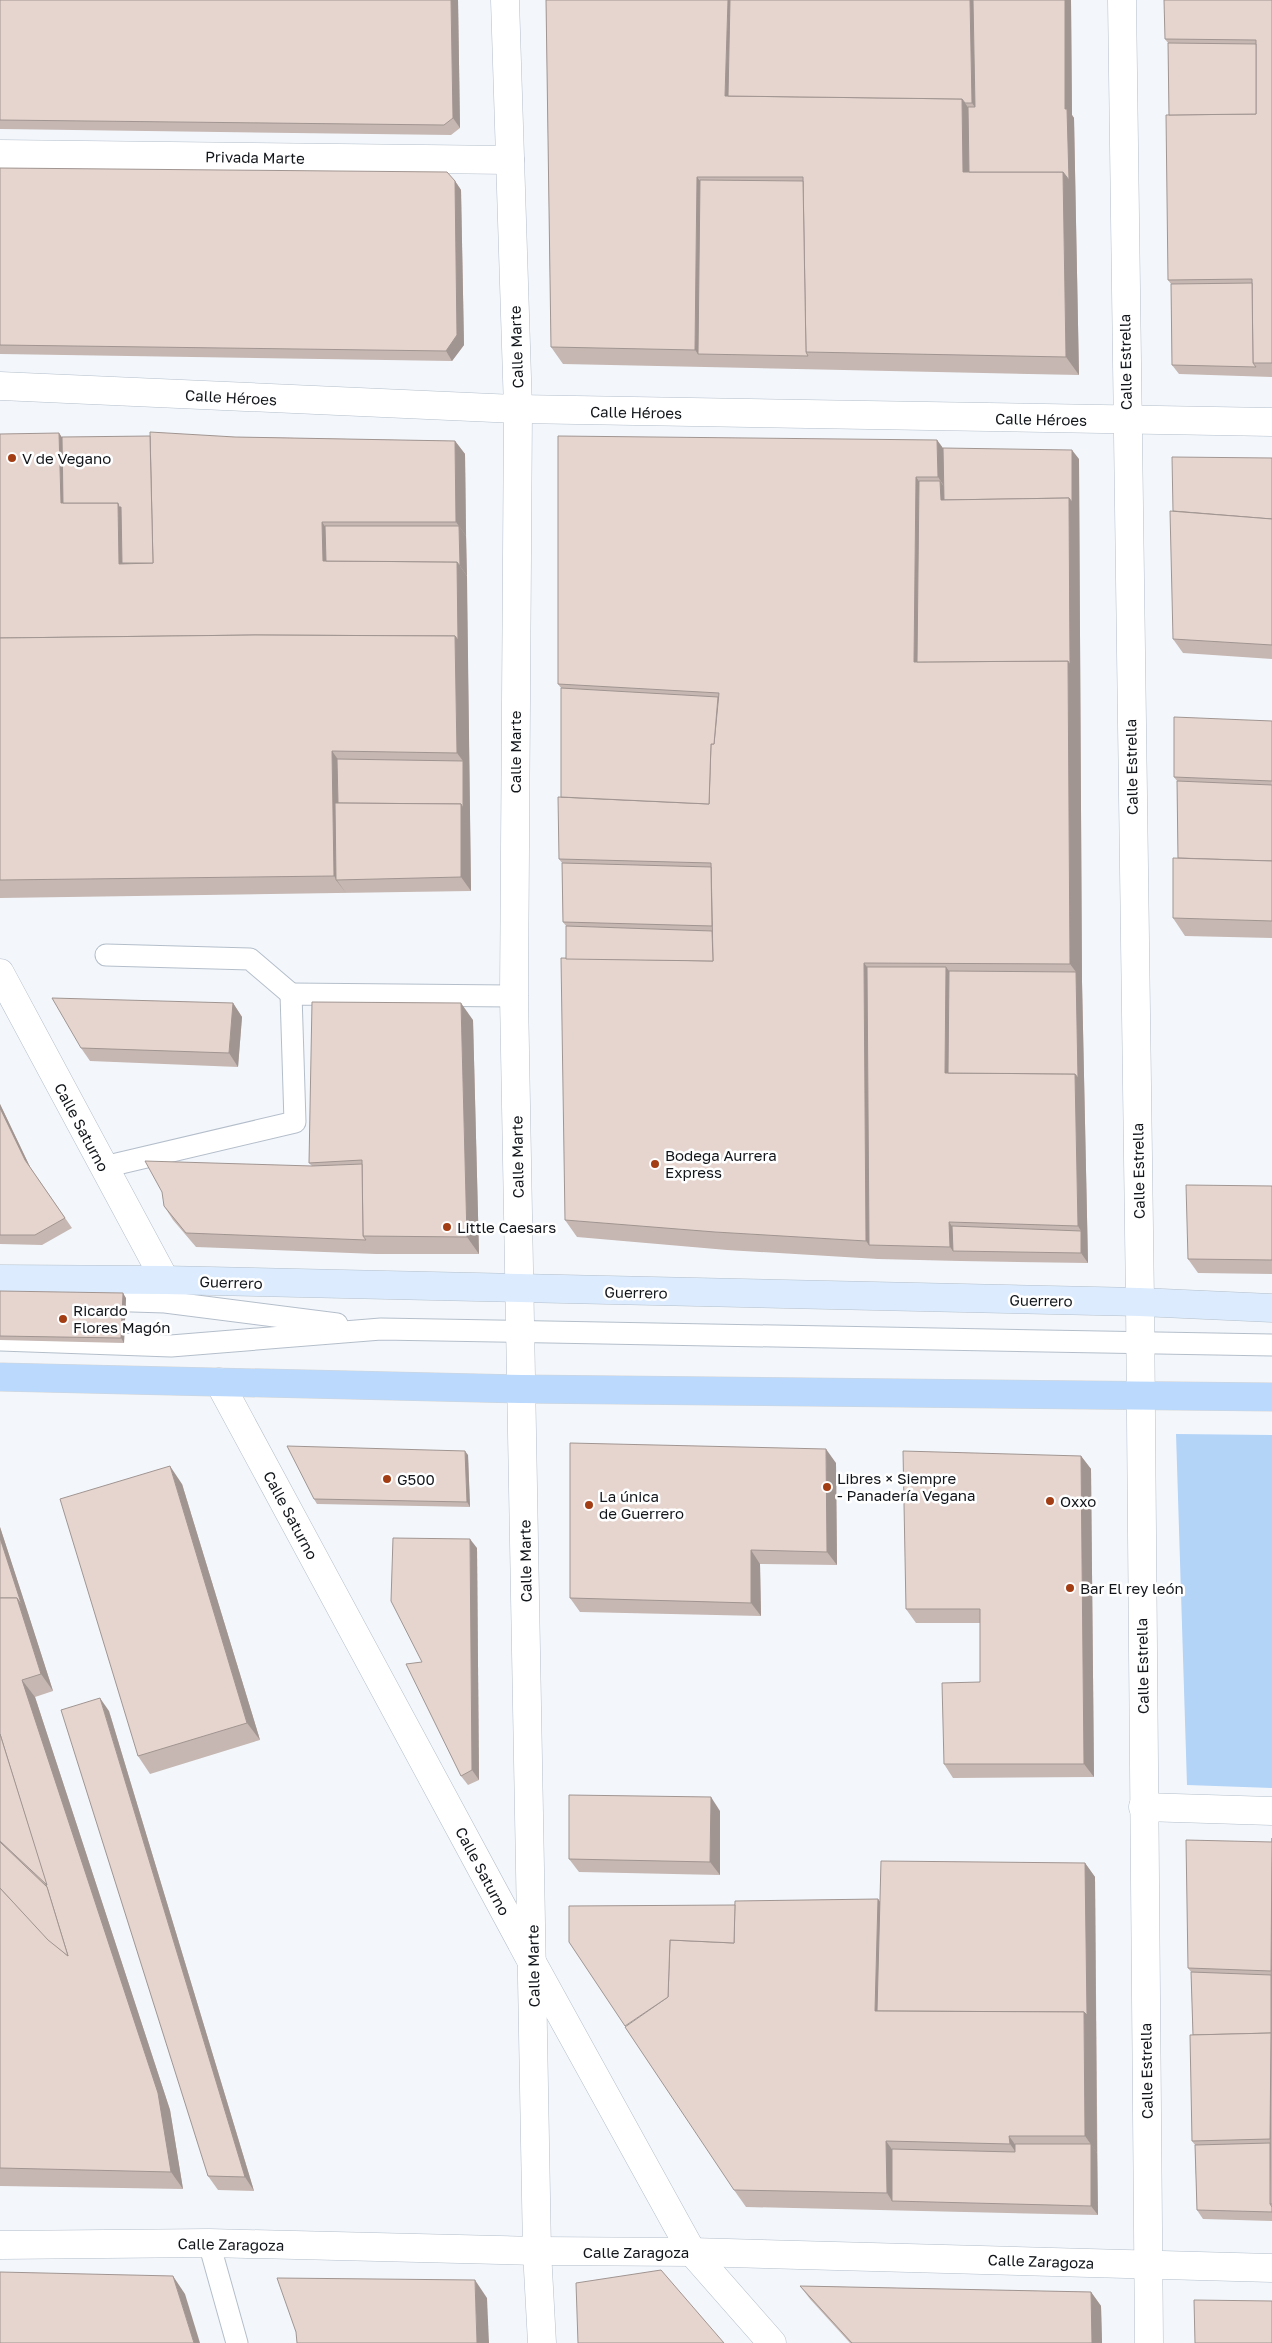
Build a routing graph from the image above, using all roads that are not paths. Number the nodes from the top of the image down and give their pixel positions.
1 (505, 0) edge
2 (1122, 0) edge
3 (0, 154) edge
4 (510, 160) junction
5 (0, 386) edge
6 (518, 409) junction
7 (1126, 421) junction
8 (1272, 422) edge
9 (106, 955) dead end
10 (0, 973) edge
11 (291, 994) junction
12 (514, 996) junction
13 (104, 1167) junction
14 (0, 1279) edge
15 (165, 1280) junction
16 (520, 1290) junction
17 (0, 1298) edge
18 (39, 1299) edge
19 (78, 1300) edge
20 (1140, 1302) junction
21 (1272, 1308) edge
22 (382, 1329) junction
23 (520, 1332) junction
24 (0, 1340) edge
25 (1139, 1342) junction
26 (1272, 1345) edge
27 (0, 1376) edge
28 (219, 1382) junction
29 (522, 1389) junction
30 (1139, 1394) junction
31 (1272, 1397) edge
32 (1143, 1807) junction
33 (1272, 1811) edge
34 (533, 1964) junction
35 (209, 2243) junction
36 (0, 2245) edge
37 (538, 2251) junction
38 (692, 2252) junction
39 (1148, 2264) junction
40 (1272, 2268) edge
41 (237, 2343) edge
42 (542, 2343) edge
43 (772, 2343) edge
44 (1149, 2343) edge

1 - 4 street, Calle Marte
2 - 7 street, Calle Estrella
3 - 4 street, Privada Marte
4 - 6 street, Calle Marte
5 - 6 street, Calle Héroes
6 - 7 street, Calle Héroes
6 - 12 street, Calle Marte
7 - 8 street, Calle Héroes
7 - 20 street, Calle Estrella
9 - 11 lane
10 - 13 street, Calle Saturno
11 - 12 lane
11 - 13 lane
12 - 16 street, Calle Marte
13 - 15 street, Calle Saturno
14 - 15 main road, Guerrero
15 - 16 main road, Guerrero
16 - 20 main road, Guerrero
16 - 23 street, Calle Marte
17 - 18 lane
19 - 22 lane
20 - 21 main road, Guerrero
20 - 25 street, Calle Estrella
22 - 23 lane
22 - 24 lane
23 - 25 lane
23 - 29 street, Calle Marte
25 - 26 lane
25 - 30 street, Calle Estrella
27 - 28 main road
28 - 29 main road
28 - 34 street, Calle Saturno
29 - 30 main road
29 - 34 street, Calle Marte
30 - 31 main road
30 - 32 street, Calle Estrella
32 - 33 street
32 - 39 street, Calle Estrella
34 - 37 street, Calle Marte
34 - 38 street, Calle Saturno
35 - 36 street, Calle Zaragoza
35 - 37 street, Calle Zaragoza
35 - 41 lane
37 - 38 street, Calle Zaragoza
37 - 42 street, Calle Marte
38 - 39 street, Calle Zaragoza
38 - 43 street, Calle Saturno
39 - 40 street, Calle Zaragoza
39 - 44 street, Calle Estrella

